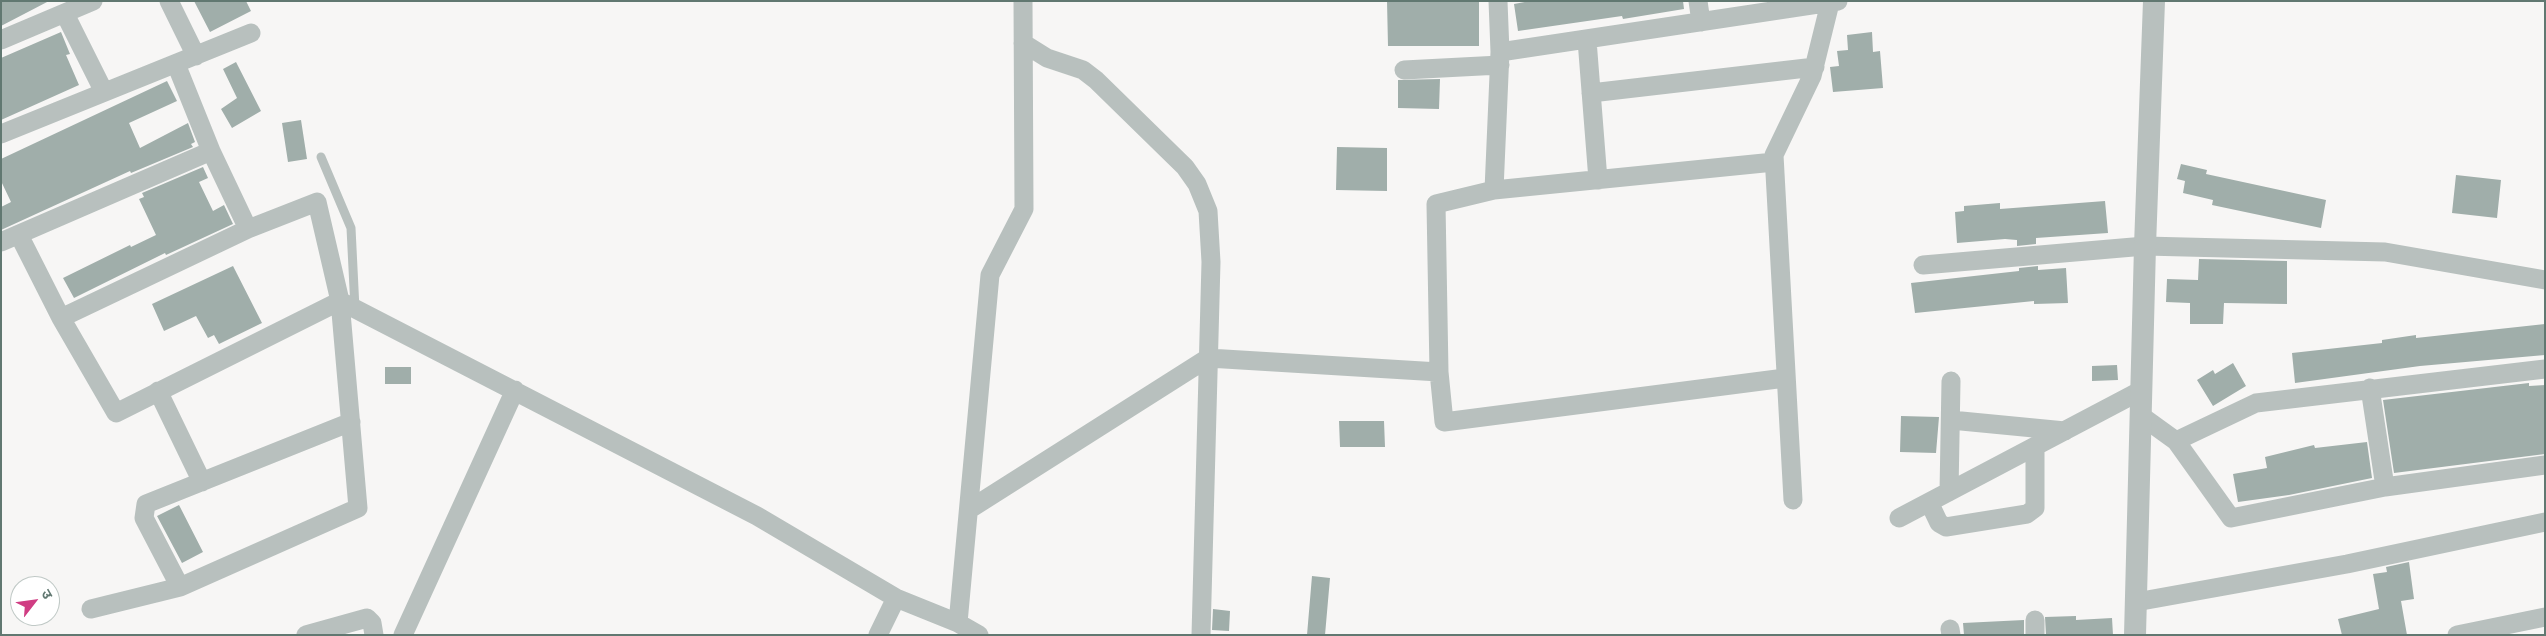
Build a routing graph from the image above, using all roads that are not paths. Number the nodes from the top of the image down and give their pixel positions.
1 (93, 1) edge
2 (169, 1) edge
3 (1023, 1) edge
4 (1498, 1) edge
5 (1698, 1) edge
6 (2154, 1) edge
7 (1834, 2) edge
8 (65, 14) junction
9 (1701, 22) junction
10 (251, 33) dead end
11 (1, 40) edge
12 (1587, 40) junction
13 (1023, 43) junction
14 (196, 56) junction
15 (1500, 59) junction
16 (176, 64) junction
17 (1815, 66) junction
18 (1404, 70) dead end
19 (104, 92) junction
20 (1591, 93) junction
21 (1, 134) edge
22 (211, 152) junction
23 (321, 157) dead end
24 (1774, 162) junction
25 (1598, 180) junction
26 (1494, 190) junction
27 (248, 229) junction
28 (19, 234) junction
29 (1, 242) edge
30 (2144, 246) junction
31 (1922, 265) dead end
32 (2545, 280) edge
33 (347, 305) junction
34 (61, 318) junction
35 (1208, 358) junction
36 (2545, 369) edge
37 (1439, 372) junction
38 (1785, 378) junction
39 (1951, 381) dead end
40 (2370, 388) junction
41 (515, 390) junction
42 (158, 391) junction
43 (2140, 391) junction
44 (2140, 416) junction
45 (1951, 420) junction
46 (350, 422) junction
47 (2065, 431) junction
48 (2176, 441) junction
49 (2034, 447) junction
50 (2545, 465) edge
51 (202, 482) junction
52 (2385, 487) junction
53 (1949, 492) junction
54 (1793, 500) dead end
55 (1930, 502) junction
56 (970, 509) junction
57 (1899, 518) dead end
58 (2545, 522) edge
59 (180, 587) junction
60 (896, 598) junction
61 (2136, 602) junction
62 (91, 609) dead end
63 (2545, 617) edge
64 (958, 623) junction
65 (306, 635) edge
66 (374, 635) edge
67 (403, 635) edge
68 (878, 635) edge
69 (979, 635) edge
70 (1201, 635) edge
71 (2135, 635) edge
72 (2457, 635) edge

1 - 8 street
2 - 14 street
3 - 13 street
4 - 15 street
5 - 9 street
6 - 30 street
7 - 9 street
7 - 17 street
8 - 11 street
8 - 19 street
9 - 12 street
10 - 14 street
12 - 15 street
12 - 20 street
13 - 35 street
13 - 56 street
14 - 16 street
15 - 18 street
15 - 26 street
16 - 19 street
16 - 22 street
17 - 20 street
17 - 24 street
19 - 21 street
20 - 25 street
22 - 27 street
22 - 28 street
23 - 33 lane
24 - 25 street
24 - 38 street
25 - 26 street
26 - 37 street
27 - 33 street
27 - 34 street
28 - 29 street
28 - 34 street
30 - 31 street
30 - 32 street
30 - 43 street
33 - 41 street
33 - 42 street
33 - 46 street
34 - 42 street
35 - 37 street
35 - 56 street
35 - 70 street
36 - 40 street
37 - 38 street
38 - 54 street
39 - 45 street
40 - 48 street
40 - 52 street
41 - 60 street
41 - 67 street
42 - 51 street
43 - 44 street
43 - 47 street
44 - 48 street
44 - 61 street
45 - 47 street
45 - 53 street
46 - 51 street
46 - 59 street
47 - 49 street
48 - 52 street
49 - 53 street
49 - 55 street
50 - 52 street
51 - 59 street
53 - 55 street
55 - 57 street
56 - 64 street
58 - 61 street
59 - 62 street
60 - 64 street
60 - 68 street
61 - 71 street
63 - 72 street
64 - 69 street
65 - 66 street

